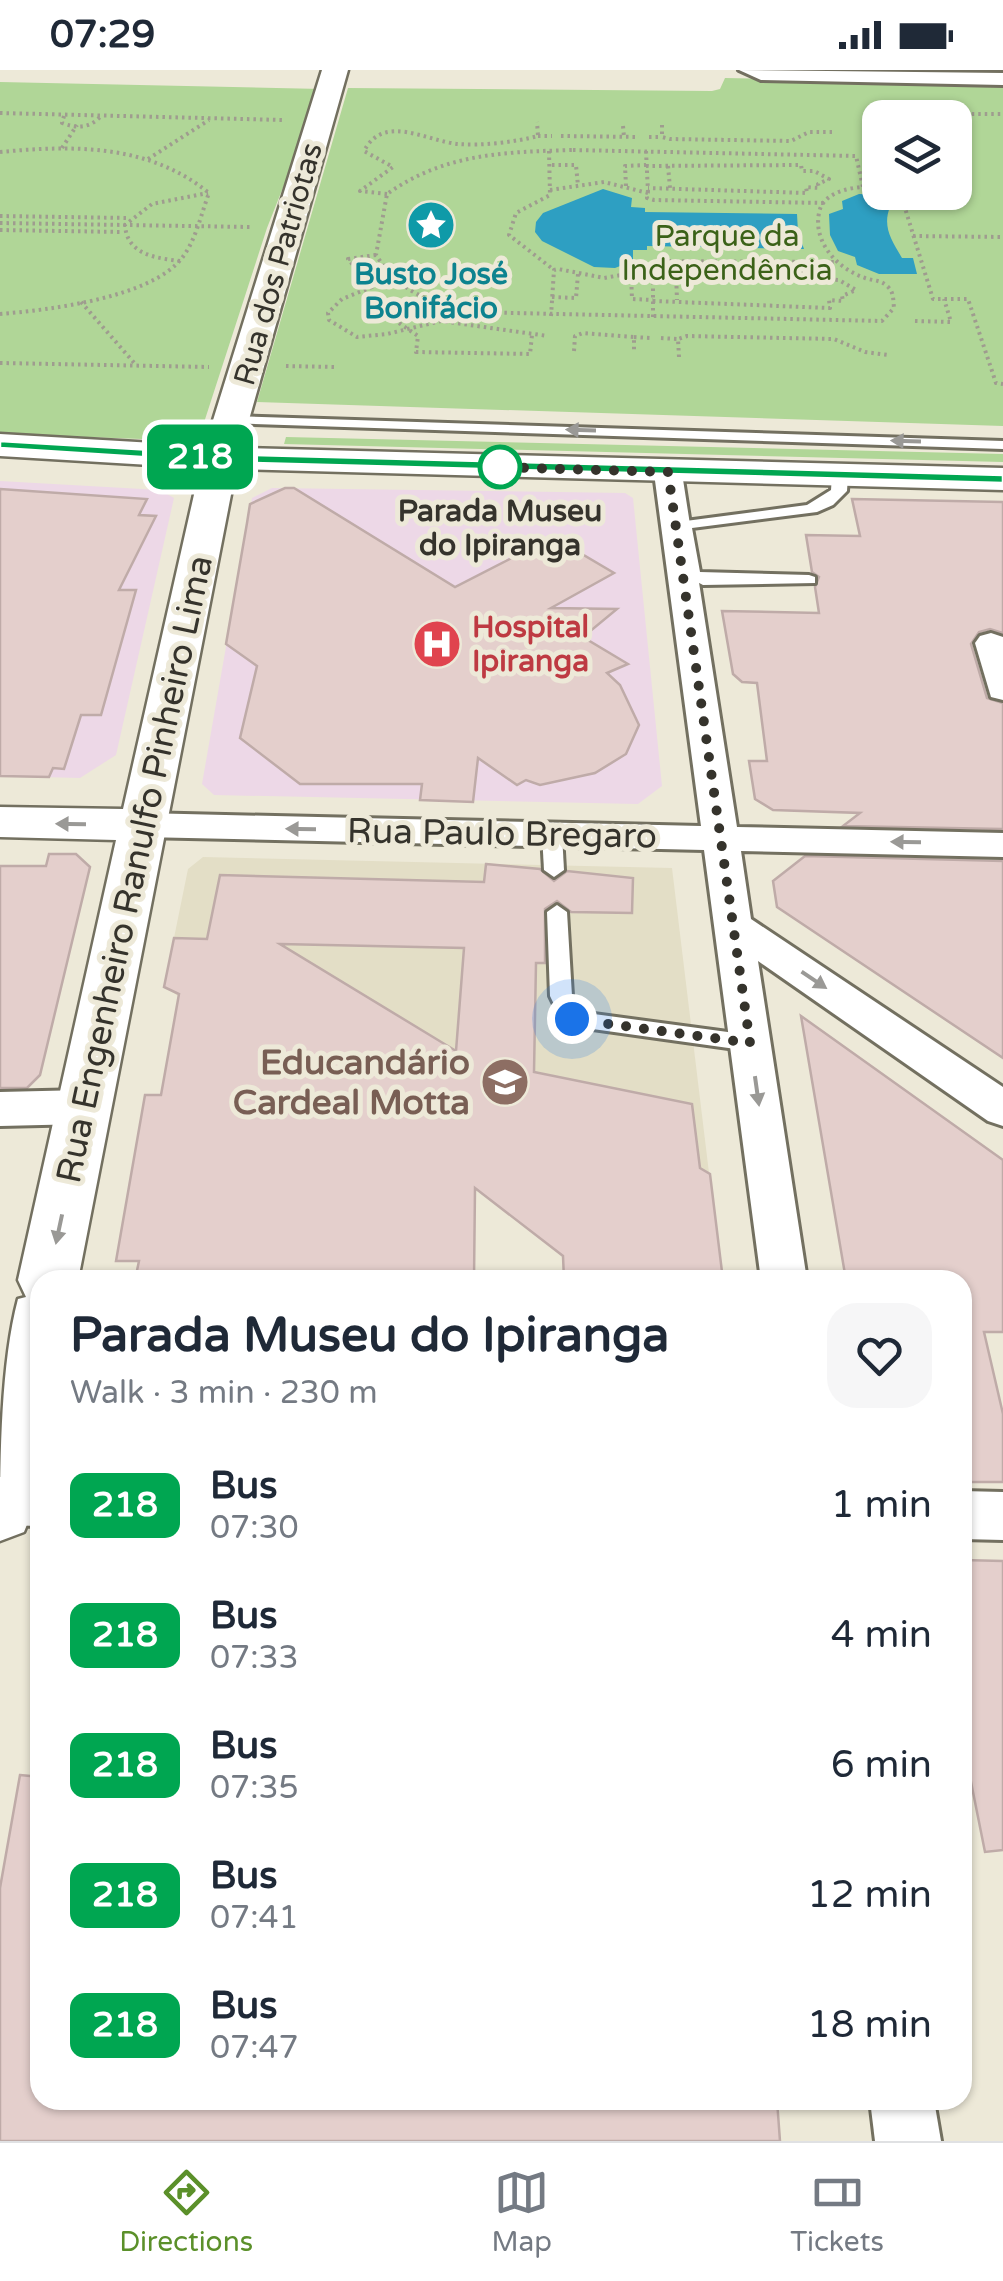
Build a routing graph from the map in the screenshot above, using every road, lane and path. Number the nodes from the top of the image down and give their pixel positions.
1 (335, 70) edge
2 (755, 72) edge
3 (1003, 79) edge
4 (0, 113) edge
5 (65, 115) junction
6 (83, 116) junction
7 (102, 116) junction
8 (212, 118) junction
9 (321, 118) junction
10 (538, 122) dead end
11 (662, 124) dead end
12 (576, 125) dead end
13 (623, 126) dead end
14 (76, 127) junction
15 (832, 132) dead end
16 (538, 136) junction
17 (552, 136) dead end
18 (561, 136) dead end
19 (575, 136) junction
20 (624, 137) junction
21 (639, 137) dead end
22 (649, 137) dead end
23 (662, 137) junction
24 (61, 148) junction
25 (549, 151) junction
26 (646, 151) junction
27 (0, 152) edge
28 (146, 160) junction
29 (552, 165) junction
30 (646, 166) junction
31 (668, 166) junction
32 (578, 186) junction
33 (626, 186) junction
34 (670, 188) junction
35 (550, 190) junction
36 (648, 190) junction
37 (208, 194) junction
38 (387, 194) junction
39 (827, 203) junction
40 (905, 210) edge
41 (129, 218) junction
42 (0, 220) edge
43 (124, 225) junction
44 (196, 226) junction
45 (261, 228) dead end
46 (0, 230) edge
47 (123, 232) junction
48 (913, 236) junction
49 (1003, 237) edge
50 (376, 256) junction
51 (181, 261) junction
52 (838, 262) junction
53 (554, 270) junction
54 (652, 271) junction
55 (676, 273) junction
56 (578, 274) junction
57 (631, 274) junction
58 (552, 297) junction
59 (944, 299) junction
60 (653, 300) junction
61 (677, 300) junction
62 (81, 302) junction
63 (0, 314) edge
64 (550, 316) junction
65 (653, 318) junction
66 (915, 321) dead end
67 (398, 324) dead end
68 (410, 330) junction
69 (532, 336) junction
70 (548, 336) dead end
71 (634, 338) junction
72 (651, 338) dead end
73 (662, 338) dead end
74 (678, 339) junction
75 (574, 351) dead end
76 (634, 353) dead end
77 (888, 354) dead end
78 (679, 357) dead end
79 (0, 363) edge
80 (137, 366) junction
81 (290, 366) dead end
82 (247, 367) junction
83 (334, 367) dead end
84 (1003, 384) edge
85 (226, 439) junction
86 (0, 445) edge
87 (1003, 445) edge
88 (668, 472) junction
89 (840, 476) junction
90 (1003, 479) edge
91 (809, 580) dead end
92 (991, 643) dead end
93 (1003, 690) edge
94 (0, 822) edge
95 (143, 825) junction
96 (721, 838) junction
97 (1003, 845) edge
98 (557, 912) dead end
99 (733, 926) junction
100 (750, 1043) junction
101 (84, 1107) junction
102 (0, 1110) edge
103 (1003, 1110) edge
104 (50, 1270) edge
105 (783, 1270) edge
106 (30, 1380) edge
107 (10, 1503) edge
108 (972, 1515) edge
109 (1003, 1516) edge
110 (903, 2110) edge
111 (908, 2141) edge

1 - 9 main road, Rua dos Patriotas
2 - 3 street
4 - 5 path
5 - 6 path
5 - 14 path
6 - 7 path
6 - 14 path
7 - 8 path
7 - 14 path
8 - 9 path
8 - 28 path
9 - 82 main road, Rua dos Patriotas
10 - 16 path
11 - 23 path
12 - 19 path
13 - 20 path
14 - 24 path
15 - 23 path
16 - 17 path
16 - 38 path
18 - 19 path
19 - 20 path
20 - 21 path
22 - 23 path
24 - 27 path
24 - 28 path
25 - 26 path
25 - 29 path
25 - 38 path
26 - 30 path
26 - 39 path
28 - 37 path
29 - 32 path
29 - 35 path
30 - 31 path
30 - 33 path
30 - 36 path
31 - 34 path
31 - 34 path
32 - 33 path
32 - 35 path
33 - 36 path
34 - 36 path
35 - 53 path
36 - 39 path
37 - 41 path
37 - 44 path
38 - 50 path
39 - 52 path
40 - 48 path
41 - 42 path
41 - 43 path
42 - 43 path
43 - 44 path
43 - 47 path
44 - 45 path
44 - 51 path
46 - 47 path
47 - 51 path
48 - 49 path
48 - 59 path
50 - 64 path
50 - 68 path
51 - 62 path
52 - 54 path
52 - 65 path
53 - 56 path
53 - 58 path
54 - 55 path
54 - 57 path
54 - 60 path
55 - 61 path
55 - 61 path
56 - 57 path
56 - 58 path
57 - 60 path
58 - 64 path
59 - 66 path
59 - 84 path
60 - 61 path
60 - 65 path
62 - 63 path
62 - 80 path
64 - 65 path
67 - 68 path
68 - 69 path
68 - 69 path
69 - 70 path
71 - 72 path
71 - 75 path
71 - 76 path
73 - 74 path
74 - 77 path
74 - 78 path
79 - 80 path
80 - 82 path
81 - 83 path
82 - 85 main road, Rua dos Patriotas
85 - 86 main road
87 -> 85 lane
85 - 88 main road
85 - 95 main road, Rua Engenheiro Ranulfo Pinheiro Lima
88 - 89 main road
88 - 96 street
89 - 90 main road
89 - 91 lane
92 - 93 street
95 -> 94 main road, Rua Paulo Bregaro
96 -> 95 street, Rua Paulo Bregaro
95 - 101 main road, Rua Engenheiro Ranulfo Pinheiro Lima
97 -> 96 street, Rua Paulo Bregaro
96 - 99 street
98 - 100 lane
99 - 100 street
99 -> 103 street
100 -> 105 street
101 - 102 street
101 -> 104 main road, Rua Engenheiro Ranulfo Pinheiro Lima
106 - 107 main road
108 - 109 street
110 - 111 street

